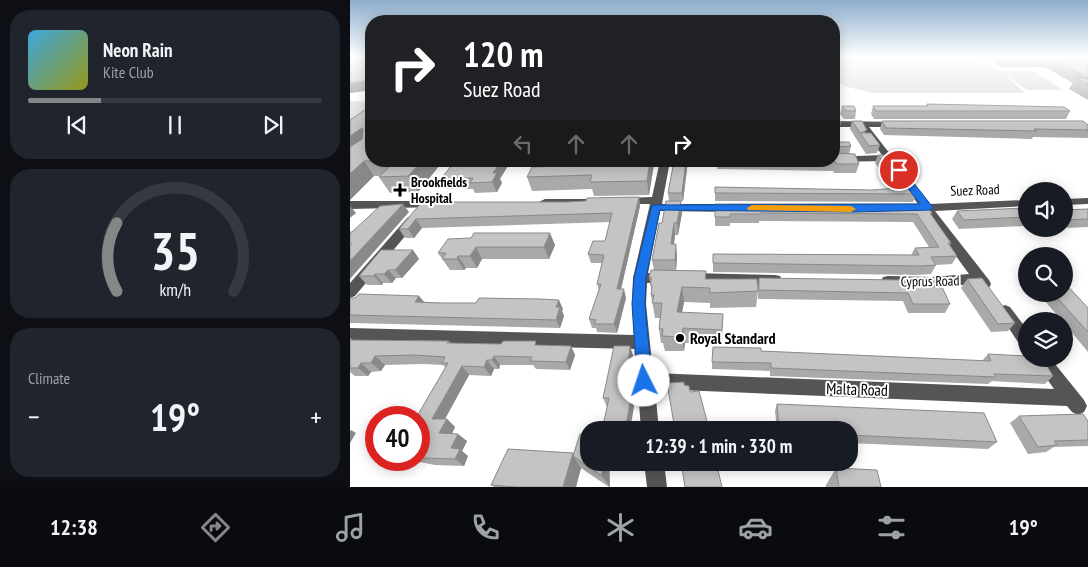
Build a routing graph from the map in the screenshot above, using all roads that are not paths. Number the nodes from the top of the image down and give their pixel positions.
1 (840, 124) edge
2 (863, 124) junction
3 (911, 124) edge
4 (889, 158) junction
5 (840, 160) edge
6 (664, 167) edge
7 (1088, 201) edge
8 (534, 202) edge
9 (1073, 202) edge
10 (1018, 203) edge
11 (426, 204) junction
12 (448, 204) edge
13 (657, 204) junction
14 (350, 205) edge
15 (927, 207) junction
16 (741, 208) edge
17 (900, 209) edge
18 (640, 278) junction
19 (980, 279) junction
20 (786, 280) edge
21 (874, 281) edge
22 (350, 292) edge
23 (1018, 329) edge
24 (350, 335) edge
25 (642, 342) junction
26 (1047, 367) edge
27 (644, 381) junction
28 (649, 421) edge
29 (655, 471) edge
30 (656, 487) edge

1 - 2 street
2 - 3 street
2 - 4 street
4 - 5 street
4 - 15 street
6 - 13 street
7 - 9 street
8 - 13 street
10 - 15 street, Suez Road
11 - 12 street
11 - 14 street
11 - 22 street
13 - 16 street
13 - 18 street
15 - 17 street, Suez Road
15 - 19 street
18 - 20 street
18 - 25 street
19 - 21 street, Cyprus Road
19 - 23 street
24 - 25 street
25 - 27 street
26 - 27 street, Malta Road
27 - 28 street
29 - 30 street

